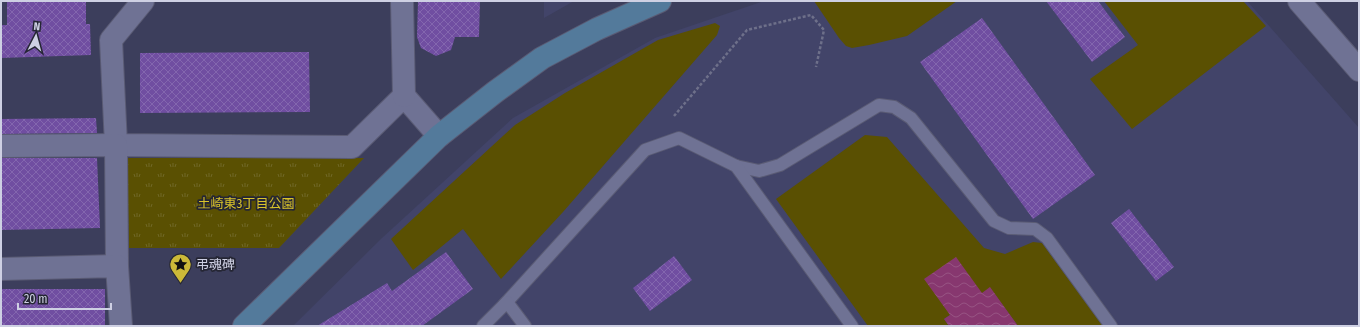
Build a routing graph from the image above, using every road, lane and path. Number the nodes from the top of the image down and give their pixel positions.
1 (143, 1) edge
2 (402, 1) edge
3 (660, 1) edge
4 (1299, 1) edge
5 (816, 67) dead end
6 (1359, 70) edge
7 (404, 96) junction
8 (439, 136) junction
9 (116, 145) junction
10 (1, 146) edge
11 (645, 150) junction
12 (736, 166) junction
13 (117, 266) junction
14 (1, 269) edge
15 (504, 305) junction
16 (121, 326) edge
17 (244, 326) edge
18 (484, 326) edge
19 (525, 326) edge
20 (852, 326) edge
21 (1112, 326) edge

1 - 9 street
2 - 7 street
3 - 8 street
4 - 6 street
5 - 11 path
7 - 8 street
7 - 9 street
8 - 17 street
9 - 10 street
9 - 13 street
11 - 12 lane
11 - 15 lane
12 - 20 lane
12 - 21 lane
13 - 14 street
13 - 16 street
15 - 18 lane
15 - 19 lane

